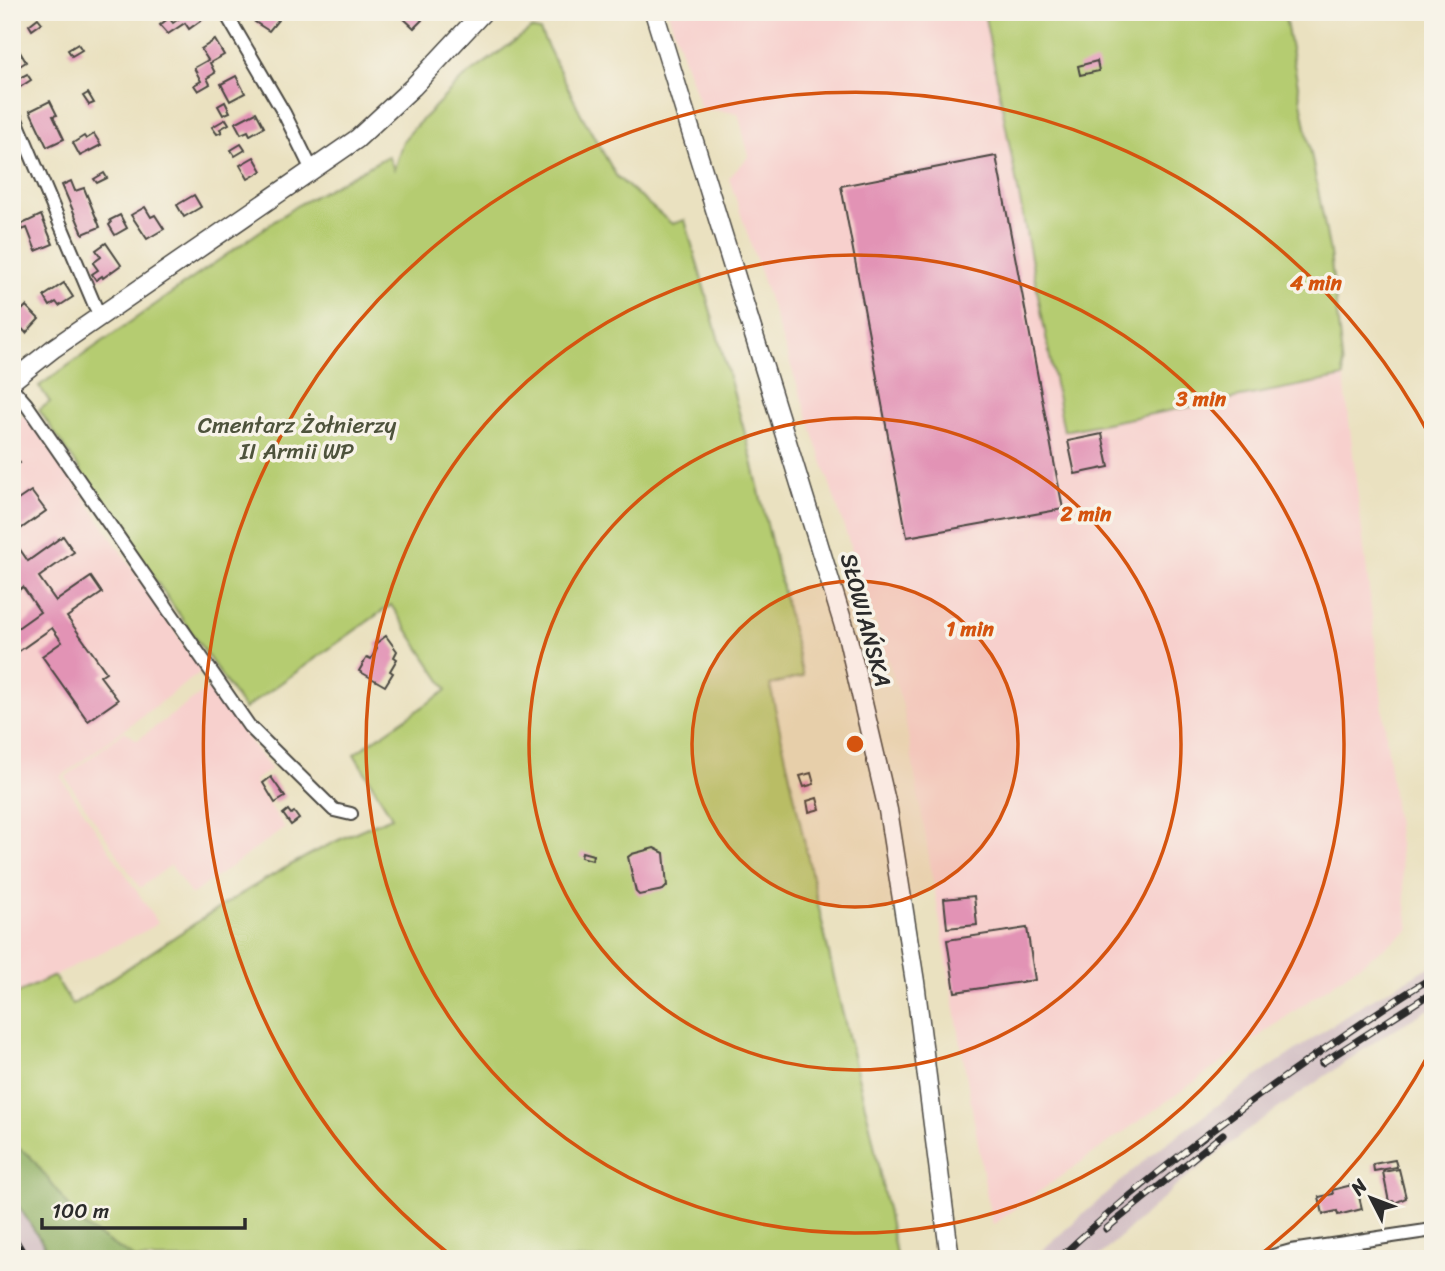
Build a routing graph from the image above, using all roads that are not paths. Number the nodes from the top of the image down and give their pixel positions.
1 (225, 12) edge
2 (483, 12) edge
3 (654, 12) edge
4 (12, 110) edge
5 (312, 170) junction
6 (101, 316) junction
7 (12, 381) edge
8 (12, 388) edge
9 (351, 814) dead end
10 (1433, 1230) edge
11 (950, 1259) edge
12 (1262, 1259) edge

1 - 5 street
2 - 5 street
3 - 11 street, SŁOWIAŃSKA
4 - 6 street
5 - 6 street
6 - 7 street
8 - 9 street
10 - 12 street

